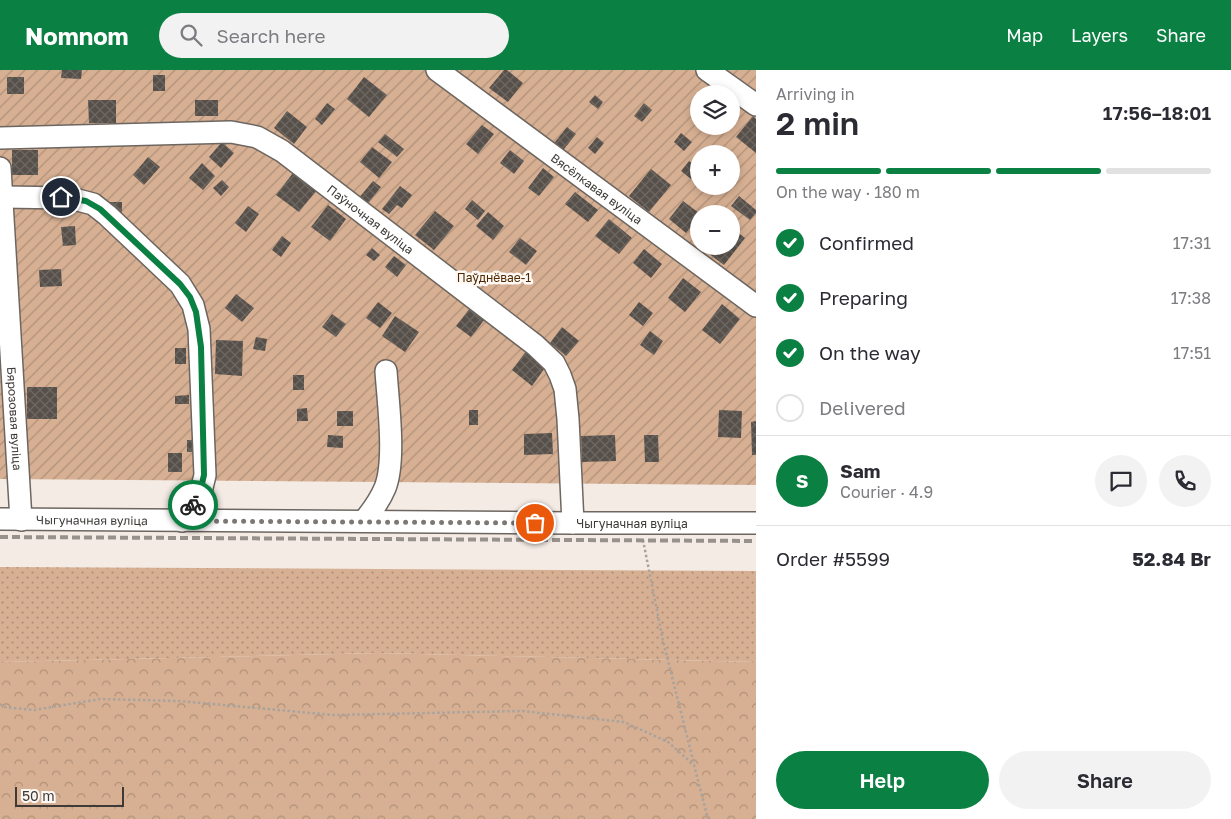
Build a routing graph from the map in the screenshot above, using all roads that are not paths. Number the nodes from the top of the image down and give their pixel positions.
1 (437, 70) edge
2 (707, 70) edge
3 (756, 106) edge
4 (0, 138) edge
5 (0, 168) edge
6 (2, 197) junction
7 (756, 306) edge
8 (386, 371) dead end
9 (10, 520) edge
10 (182, 521) junction
11 (364, 521) junction
12 (573, 523) junction
13 (756, 523) edge

1 - 7 lane, Вясёлкавая вуліца
2 - 3 lane
4 - 12 lane, Паўночная вуліца
5 - 6 lane, Бярозовая вуліца
6 - 9 lane, Бярозовая вуліца
6 - 10 lane
8 - 11 lane
9 - 10 lane, Чыгуначная вуліца
10 - 11 lane, Чыгуначная вуліца
11 - 12 lane, Чыгуначная вуліца
12 - 13 lane, Чыгуначная вуліца

